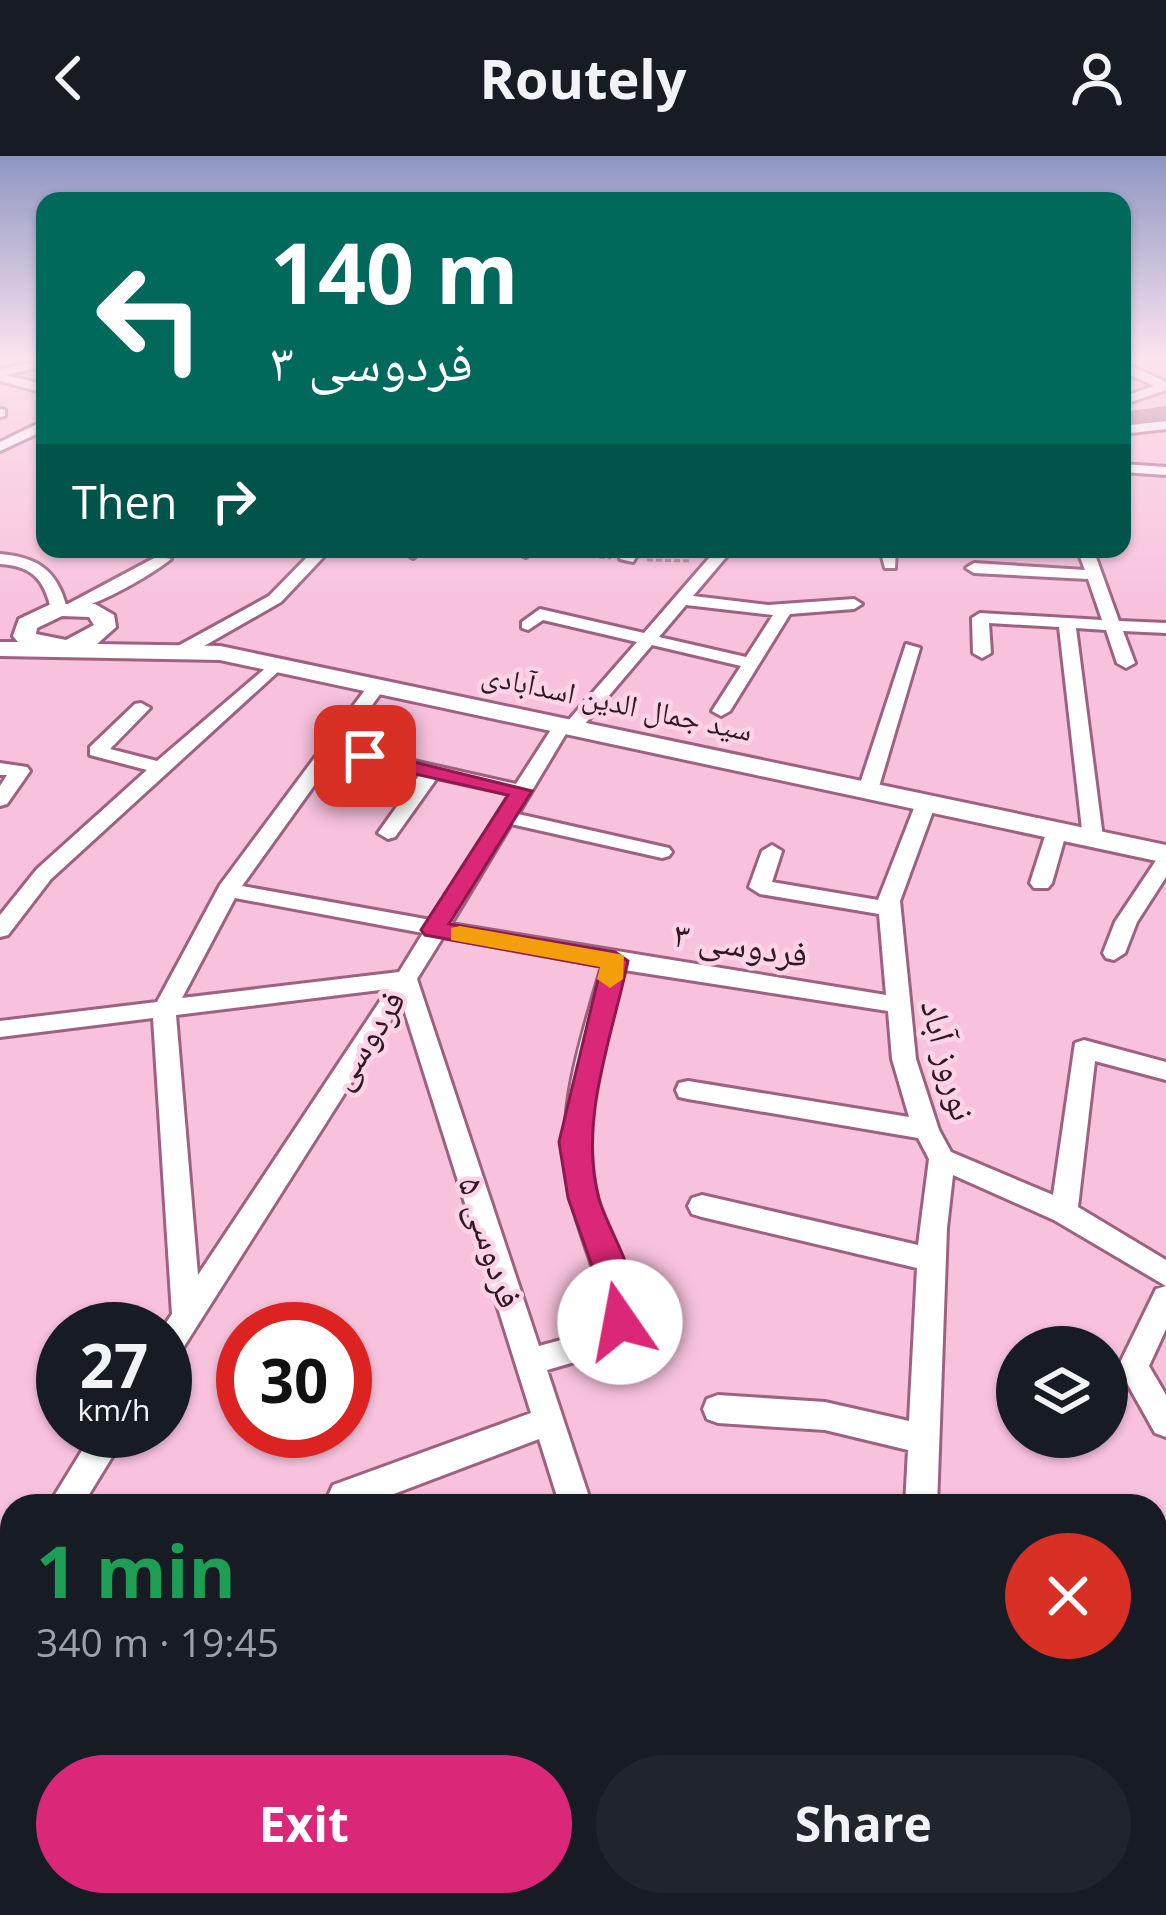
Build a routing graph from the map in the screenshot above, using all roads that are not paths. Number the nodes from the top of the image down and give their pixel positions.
1 (1131, 469) edge
2 (1166, 471) edge
3 (314, 558) edge
4 (717, 558) edge
5 (1088, 558) edge
6 (163, 559) dead end
7 (0, 560) edge
8 (974, 568) dead end
9 (1094, 575) junction
10 (682, 599) junction
11 (854, 604) dead end
12 (65, 609) junction
13 (782, 614) junction
14 (103, 615) junction
15 (1067, 623) junction
16 (27, 624) junction
17 (528, 625) dead end
18 (1112, 626) junction
19 (1166, 628) edge
20 (0, 637) edge
21 (647, 640) junction
22 (50, 647) junction
23 (912, 648) dead end
24 (0, 649) edge
25 (184, 650) junction
26 (982, 653) dead end
27 (749, 663) junction
28 (1126, 663) dead end
29 (274, 664) junction
30 (377, 686) junction
31 (141, 707) dead end
32 (721, 711) dead end
33 (567, 727) junction
34 (332, 748) junction
35 (161, 768) junction
36 (10, 770) edge
37 (432, 771) junction
38 (868, 790) junction
39 (521, 791) junction
40 (0, 800) edge
41 (926, 803) junction
42 (505, 817) junction
43 (1057, 830) junction
44 (388, 833) dead end
45 (1093, 838) junction
46 (772, 851) dead end
47 (662, 852) dead end
48 (1166, 857) edge
49 (1042, 884) dead end
50 (228, 890) junction
51 (889, 909) junction
52 (0, 930) edge
53 (434, 930) junction
54 (1114, 953) dead end
55 (615, 961) junction
56 (406, 979) junction
57 (895, 1004) junction
58 (164, 1010) junction
59 (0, 1029) edge
60 (1166, 1070) edge
61 (688, 1090) dead end
62 (926, 1130) junction
63 (942, 1159) junction
64 (702, 1206) dead end
65 (1064, 1212) junction
66 (932, 1260) junction
67 (1166, 1274) edge
68 (1166, 1298) edge
69 (186, 1302) edge
70 (192, 1308) edge
71 (530, 1362) junction
72 (718, 1409) dead end
73 (549, 1421) junction
74 (1166, 1423) edge
75 (924, 1438) junction
76 (95, 1458) edge
77 (72, 1494) edge
78 (349, 1494) edge
79 (572, 1494) edge
80 (922, 1494) edge

1 - 2 street
3 - 25 street
4 - 10 street, فردوسی
5 - 9 street
6 - 12 street
7 - 12 street
8 - 9 street
9 - 18 street
10 - 13 street
10 - 21 street, فردوسی
11 - 13 street
12 - 14 main road
12 - 16 main road
13 - 27 street
14 - 22 main road
14 - 25 main road
15 - 18 street
15 - 26 street
15 - 45 street
16 - 20 main road
16 - 22 main road
17 - 21 street
18 - 19 street
18 - 28 street
21 - 27 street
21 - 33 street, فردوسی
22 - 24 main road
22 - 25 main road, سید جمال الدین اسدآبادی
23 - 38 street
25 - 29 main road, سید جمال الدین اسدآبادی
27 - 32 street
29 - 30 main road, سید جمال الدین اسدآبادی
29 - 35 street
30 - 33 main road, سید جمال الدین اسدآبادی
30 - 34 street
31 - 35 street
33 - 38 main road, سید جمال الدین اسدآبادی
33 - 39 street, فردوسی
34 - 37 street
34 - 50 street
35 - 52 street
36 - 40 street
37 - 39 street
37 - 44 street
38 - 41 main road, سید جمال الدین اسدآبادی
39 - 42 street, فردوسی
41 - 43 main road, سید جمال الدین اسدآبادی
41 - 51 street, نوروز آباد
42 - 47 street
42 - 53 street, فردوسی
43 - 45 main road, سید جمال الدین اسدآبادی
43 - 49 street
45 - 48 main road, سید جمال الدین اسدآبادی
46 - 51 street
48 - 54 street
50 - 53 street, فردوسی ۳
50 - 58 street
51 - 57 street, نوروز آباد
53 - 55 street, فردوسی ۳
53 - 56 street, فردوسی
55 - 57 street, فردوسی ۳
55 - 71 street
56 - 58 street
56 - 70 street, فردوسی
56 - 71 street, فردوسی ۵
57 - 62 street, نوروز آباد
58 - 59 street
58 - 69 street
60 - 65 street
61 - 62 street
62 - 63 street, نوروز آباد
63 - 65 street, نوروز آباد
63 - 66 street
64 - 66 street
65 - 67 street, نوروز آباد
66 - 75 street
68 - 74 street
71 - 73 street, فردوسی ۵
72 - 75 street
73 - 78 street
73 - 79 street, فردوسی ۵
75 - 80 street
76 - 77 street

